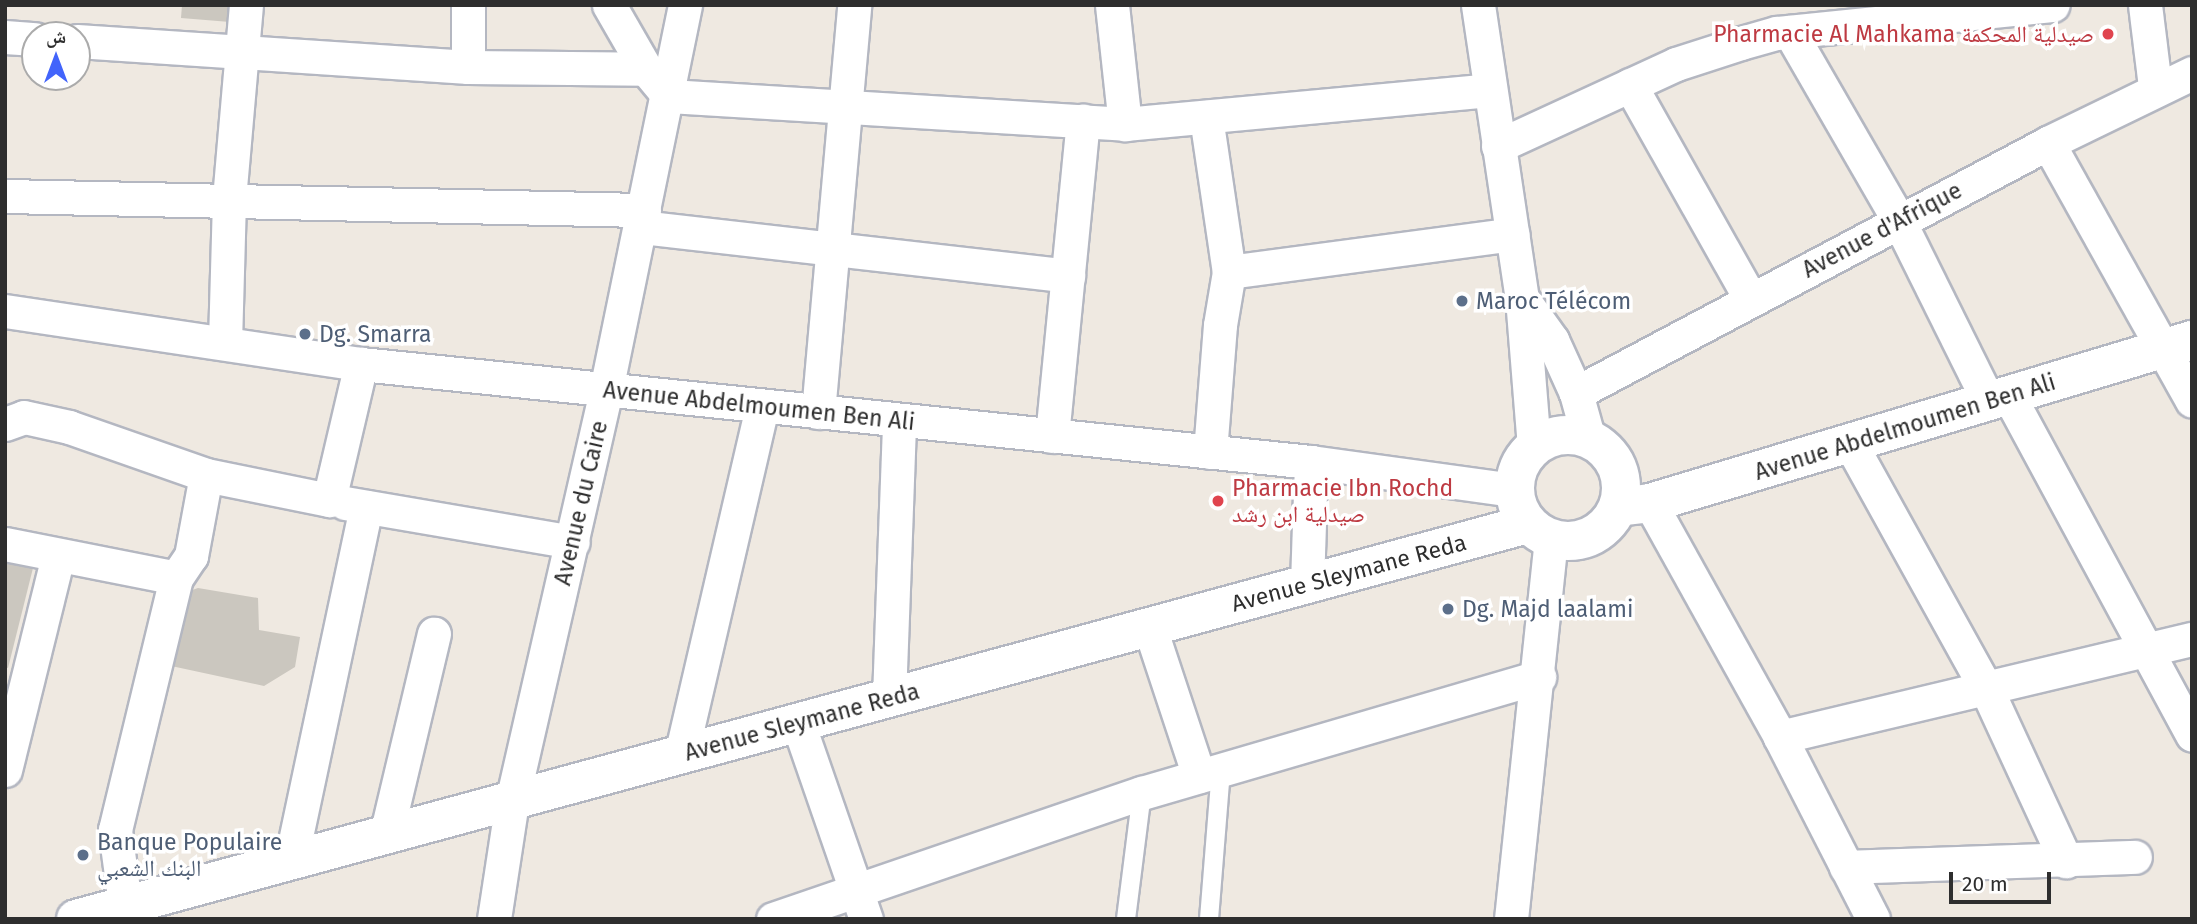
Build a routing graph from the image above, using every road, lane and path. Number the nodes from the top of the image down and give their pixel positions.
1 (246, 5) edge
2 (468, 5) edge
3 (610, 5) edge
4 (685, 5) edge
5 (855, 5) edge
6 (1112, 5) edge
7 (1478, 5) edge
8 (2053, 5) edge
9 (2145, 5) edge
10 (1790, 32) junction
11 (91, 42) edge
12 (244, 51) junction
13 (468, 67) junction
14 (646, 69) junction
15 (2192, 73) edge
16 (1630, 85) junction
17 (2155, 87) junction
18 (1489, 89) junction
19 (668, 96) junction
20 (845, 109) junction
21 (1206, 117) junction
22 (1083, 121) junction
23 (1125, 124) junction
24 (2048, 143) junction
25 (1498, 146) junction
26 (5, 196) edge
27 (229, 199) junction
28 (643, 218) junction
29 (1899, 221) junction
30 (1512, 234) junction
31 (833, 249) junction
32 (1229, 272) junction
33 (1068, 276) junction
34 (1522, 298) junction
35 (1751, 299) junction
36 (5, 311) edge
37 (225, 343) junction
38 (2178, 345) edge
39 (361, 364) junction
40 (606, 390) junction
41 (1576, 393) junction
42 (1999, 399) junction
43 (2192, 401) edge
44 (762, 406) junction
45 (818, 412) junction
46 (899, 420) junction
47 (5, 424) edge
48 (1052, 436) junction
49 (1589, 440) junction
50 (1850, 443) junction
51 (1534, 447) junction
52 (1210, 452) junction
53 (1311, 462) junction
54 (206, 475) junction
55 (329, 500) junction
56 (1634, 505) junction
57 (366, 507) junction
58 (1531, 518) junction
59 (573, 542) junction
60 (5, 544) edge
61 (58, 556) junction
62 (176, 578) junction
63 (1307, 584) junction
64 (1150, 628) junction
65 (434, 634) dead end
66 (2192, 639) edge
67 (2147, 650) junction
68 (1539, 677) junction
69 (1986, 688) junction
70 (889, 698) junction
71 (798, 723) junction
72 (2192, 735) edge
73 (1780, 737) junction
74 (681, 755) junction
75 (5, 769) edge
76 (1210, 773) junction
77 (1142, 793) junction
78 (512, 801) junction
79 (386, 835) junction
80 (2135, 857) dead end
81 (291, 860) junction
82 (2066, 861) junction
83 (1846, 867) junction
84 (861, 905) edge
85 (126, 912) edge
86 (1874, 918) edge
87 (76, 919) edge
88 (494, 919) edge
89 (773, 919) edge
90 (1126, 919) edge
91 (1209, 919) edge
92 (1511, 919) edge

1 - 12 street
2 - 13 street
3 - 14 street
4 - 19 street, Avenue du Caire
5 - 20 street
6 - 23 street
7 - 18 street
8 - 10 street
9 - 17 street
10 - 16 street
10 - 29 street
11 - 12 street
12 - 13 street
12 - 27 street
13 - 14 street
14 - 19 street
15 - 17 street, Avenue d'Afrique
16 - 25 street
16 - 35 street
17 - 24 street, Avenue d'Afrique
18 - 21 street
18 - 25 street
19 - 20 street
19 - 28 street, Avenue du Caire
20 - 22 street
20 - 31 street
21 - 23 street
21 - 32 street
22 - 23 street
22 - 33 street
24 - 29 street, Avenue d'Afrique
24 - 38 street
25 - 30 street
26 - 27 street
27 - 28 street
27 - 37 street
28 - 31 street
28 - 40 street, Avenue du Caire
29 - 35 street, Avenue d'Afrique
29 - 42 street
30 - 32 street
30 - 34 street
31 - 33 street
31 - 45 street
32 - 52 street
33 - 48 street
34 - 41 street
34 - 51 street
35 - 41 street, Avenue d'Afrique
36 - 37 street, Avenue Abdelmoumen Ben Ali
37 - 39 street, Avenue Abdelmoumen Ben Ali
38 - 42 street, Avenue Abdelmoumen Ben Ali
38 - 43 street
39 - 40 street, Avenue Abdelmoumen Ben Ali
39 - 55 street
40 - 44 street, Avenue Abdelmoumen Ben Ali
40 - 59 street, Avenue du Caire
41 - 49 street
42 - 50 street, Avenue Abdelmoumen Ben Ali
42 - 67 street
44 - 45 street, Avenue Abdelmoumen Ben Ali
44 - 74 street
45 - 46 street, Avenue Abdelmoumen Ben Ali
46 - 48 street, Avenue Abdelmoumen Ben Ali
46 - 70 street
47 - 54 street
48 - 52 street, Avenue Abdelmoumen Ben Ali
49 - 51 street
49 - 56 street
50 - 56 street, Avenue Abdelmoumen Ben Ali
50 - 69 street
51 - 58 street
52 - 53 street, Avenue Abdelmoumen Ben Ali
53 - 58 street, Avenue Abdelmoumen Ben Ali
53 - 63 street
54 - 55 street
54 - 62 street
55 - 57 street
56 - 58 street, Avenue Abdelmoumen Ben Ali
56 - 73 street
57 - 59 street
57 - 81 street
58 - 63 street, Avenue Sleymane Reda
58 - 68 street
59 - 78 street, Avenue du Caire
60 - 61 street
61 - 62 street
61 - 75 street
62 - 85 street
63 - 64 street, Avenue Sleymane Reda
64 - 70 street, Avenue Sleymane Reda
64 - 76 street
65 - 79 street
66 - 67 street
67 - 69 street
67 - 72 street
68 - 76 street
68 - 92 street
69 - 73 street
69 - 82 street
70 - 71 street, Avenue Sleymane Reda
71 - 74 street, Avenue Sleymane Reda
71 - 84 street
73 - 83 street
74 - 78 street, Avenue Sleymane Reda
76 - 77 street
76 - 91 lane
77 - 84 street
77 - 90 lane
78 - 79 street, Avenue Sleymane Reda
78 - 88 street, Avenue du Caire
79 - 81 street, Avenue Sleymane Reda
80 - 82 street
81 - 85 street, Avenue Sleymane Reda
82 - 83 street
83 - 86 street
84 - 89 street
85 - 87 street, Avenue Sleymane Reda

